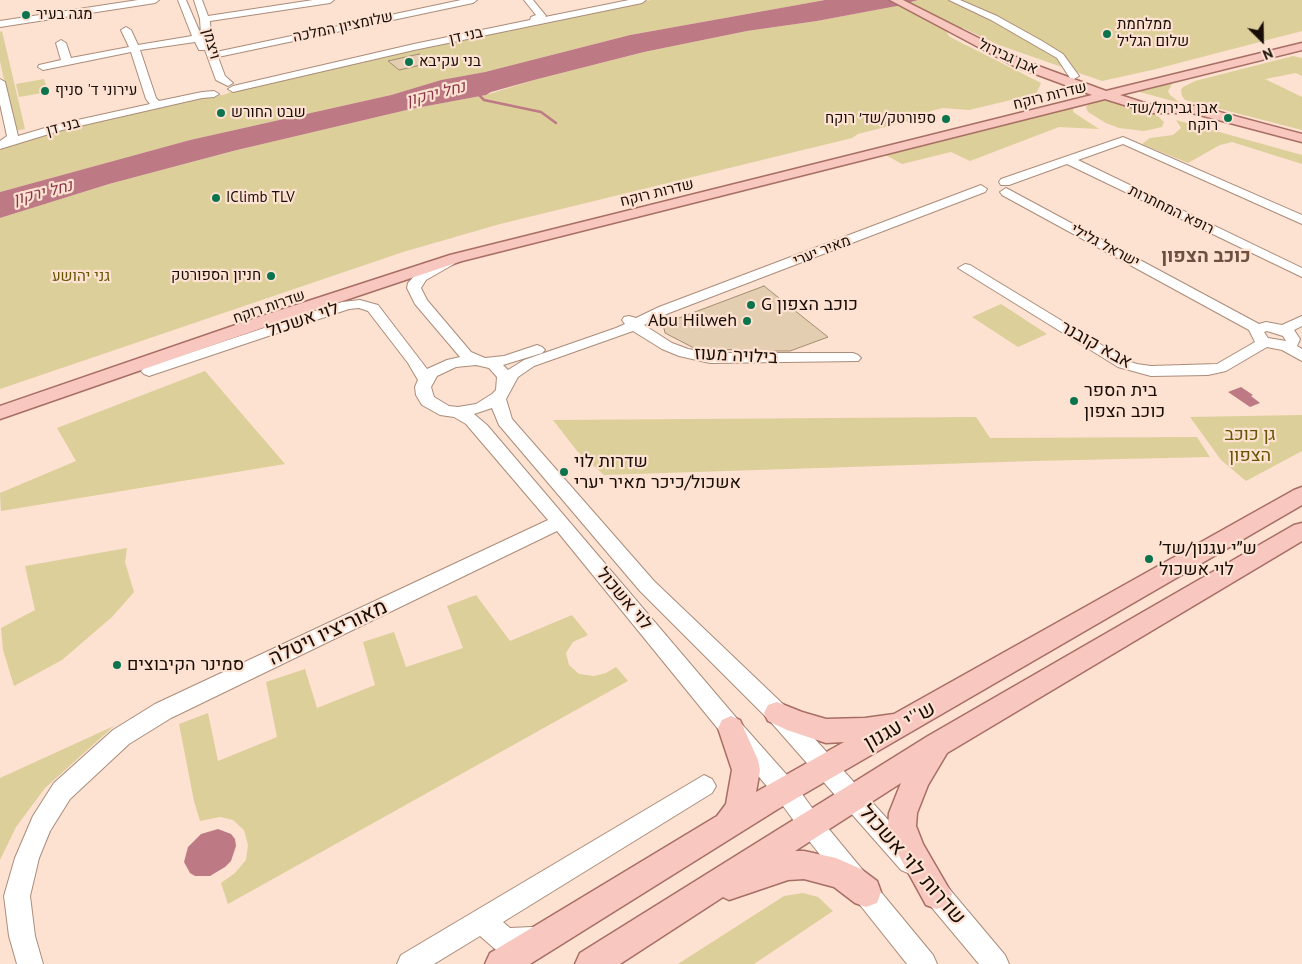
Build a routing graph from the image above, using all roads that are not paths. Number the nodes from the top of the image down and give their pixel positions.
1 (155, 0) edge
2 (182, 0) edge
3 (198, 0) edge
4 (330, 0) edge
5 (473, 0) edge
6 (528, 0) edge
7 (632, 0) edge
8 (642, 0) edge
9 (895, 0) edge
10 (904, 0) edge
11 (953, 0) edge
12 (450, 2) edge
13 (113, 3) edge
14 (540, 17) junction
15 (558, 17) junction
16 (205, 19) junction
17 (0, 24) edge
18 (955, 29) junction
19 (126, 30) dead end
20 (1302, 36) edge
21 (203, 38) junction
22 (61, 43) dead end
23 (1302, 46) edge
24 (135, 48) junction
25 (213, 55) junction
26 (67, 63) junction
27 (43, 67) dead end
28 (1034, 69) junction
29 (1074, 76) junction
30 (0, 82) edge
31 (231, 85) junction
32 (1084, 88) junction
33 (211, 90) junction
34 (1052, 90) dead end
35 (1102, 90) junction
36 (156, 103) junction
37 (15, 136) junction
38 (1302, 138) edge
39 (0, 141) edge
40 (0, 146) edge
41 (1068, 160) junction
42 (994, 187) junction
43 (623, 201) dead end
44 (1302, 220) edge
45 (482, 236) dead end
46 (456, 258) junction
47 (966, 268) dead end
48 (406, 273) junction
49 (1302, 274) edge
50 (230, 320) junction
51 (1302, 320) edge
52 (631, 322) junction
53 (1283, 330) junction
54 (1261, 335) junction
55 (578, 341) junction
56 (1294, 345) edge
57 (1302, 356) edge
58 (853, 358) dead end
59 (481, 361) junction
60 (149, 371) junction
61 (426, 380) junction
62 (502, 390) junction
63 (0, 398) edge
64 (28, 403) junction
65 (458, 412) junction
66 (0, 413) edge
67 (0, 424) edge
68 (1302, 495) edge
69 (560, 522) junction
70 (1302, 531) edge
71 (778, 713) junction
72 (908, 722) junction
73 (731, 728) junction
74 (938, 744) junction
75 (827, 767) junction
76 (704, 786) dead end
77 (786, 791) junction
78 (854, 797) junction
79 (810, 824) junction
80 (722, 830) junction
81 (866, 892) junction
82 (938, 894) junction
83 (698, 895) junction
84 (482, 920) junction
85 (545, 938) junction
86 (30, 964) edge
87 (410, 964) edge
88 (502, 964) edge
89 (591, 964) edge
90 (924, 964) edge
91 (996, 964) edge

1 - 13 street
2 - 21 street, ויצמן
3 - 16 street, ויצמן
4 - 16 street
5 - 12 street, שלומציון המלכה
6 - 14 street
7 - 14 street, בני דן
8 - 15 street, בני דן
9 - 18 main road, אבן גבירול
10 - 18 main road, אבן גבירול
11 - 29 street
12 - 25 street, שלומציון המלכה
13 - 17 street
14 - 15 street
14 - 31 street, בני דן
15 - 31 street, בני דן
16 - 21 street, ויצמן
18 - 28 main road, אבן גבירול
18 - 29 main road, אבן גבירול
19 - 24 street
20 - 35 main road, שדרות רוקח
21 - 24 street
21 - 25 street, ויצמן
21 - 33 street, ויצמן
22 - 26 street
23 - 35 main road, שדרות רוקח
24 - 26 street
24 - 36 street
25 - 31 street, ויצמן
26 - 27 street
28 - 32 main road, אבן גבירול
28 - 34 main road
29 - 35 main road, אבן גבירול
30 - 37 street
31 - 33 street
32 - 35 main road, אבן גבירול
32 - 43 main road, שדרות רוקח
33 - 36 street, בני דן
33 - 40 street, בני דן
35 - 38 main road, אבן גבירול
35 - 46 main road, שדרות רוקח
36 - 37 street, בני דן
37 - 39 street, בני דן
37 - 40 street
41 - 42 street, מאיר יערי
41 - 44 street, מאיר יערי
41 - 49 street, רופא המחתרות
42 - 52 street, מאיר יערי
42 - 54 street, ישראל גלילי
45 - 50 main road, שדרות רוקח
46 - 48 main road, שדרות רוקח
46 - 59 street
47 - 54 street, אבא קובנר
48 - 60 main road
48 - 64 main road, שדרות רוקח
50 - 63 main road
50 - 64 main road, שדרות רוקח
51 - 53 street
52 - 55 street, מאיר יערי
52 - 58 street, בילויה מעוז
53 - 54 street
53 - 56 street
54 - 56 street
55 - 59 street, מאיר יערי
55 - 62 street, מאיר יערי
56 - 57 street
59 - 61 street
59 - 62 street
60 - 61 street, לוי אשכול
60 - 67 main road
61 - 65 street
62 - 65 street
62 - 71 street, לוי אשכול
64 - 66 main road, שדרות רוקח
65 - 69 street, לוי אשכול
68 - 72 main road, ש''י עגנון
69 - 73 street, לוי אשכול
69 - 86 street, מאוריציו ויטלה
70 - 74 main road, ש''י עגנון
71 - 72 main road
71 - 75 street, לוי אשכול
72 - 75 main road, ש''י עגנון
73 - 77 street, לוי אשכול
73 - 80 main road
74 - 78 main road, ש''י עגנון
74 - 82 main road
75 - 77 main road, ש''י עגנון
75 - 78 street, שדרות לוי אשכול
76 - 84 street
77 - 79 street
77 - 80 main road, ש''י עגנון
78 - 79 main road, ש''י עגנון
78 - 82 street, שדרות לוי אשכול
79 - 81 street
79 - 83 main road, ש''י עגנון
80 - 85 main road, ש''י עגנון
81 - 83 main road
81 - 90 street
82 - 91 street, שדרות לוי אשכול
83 - 89 main road, ש''י עגנון
84 - 85 street
84 - 87 street
85 - 88 main road, ש''י עגנון

